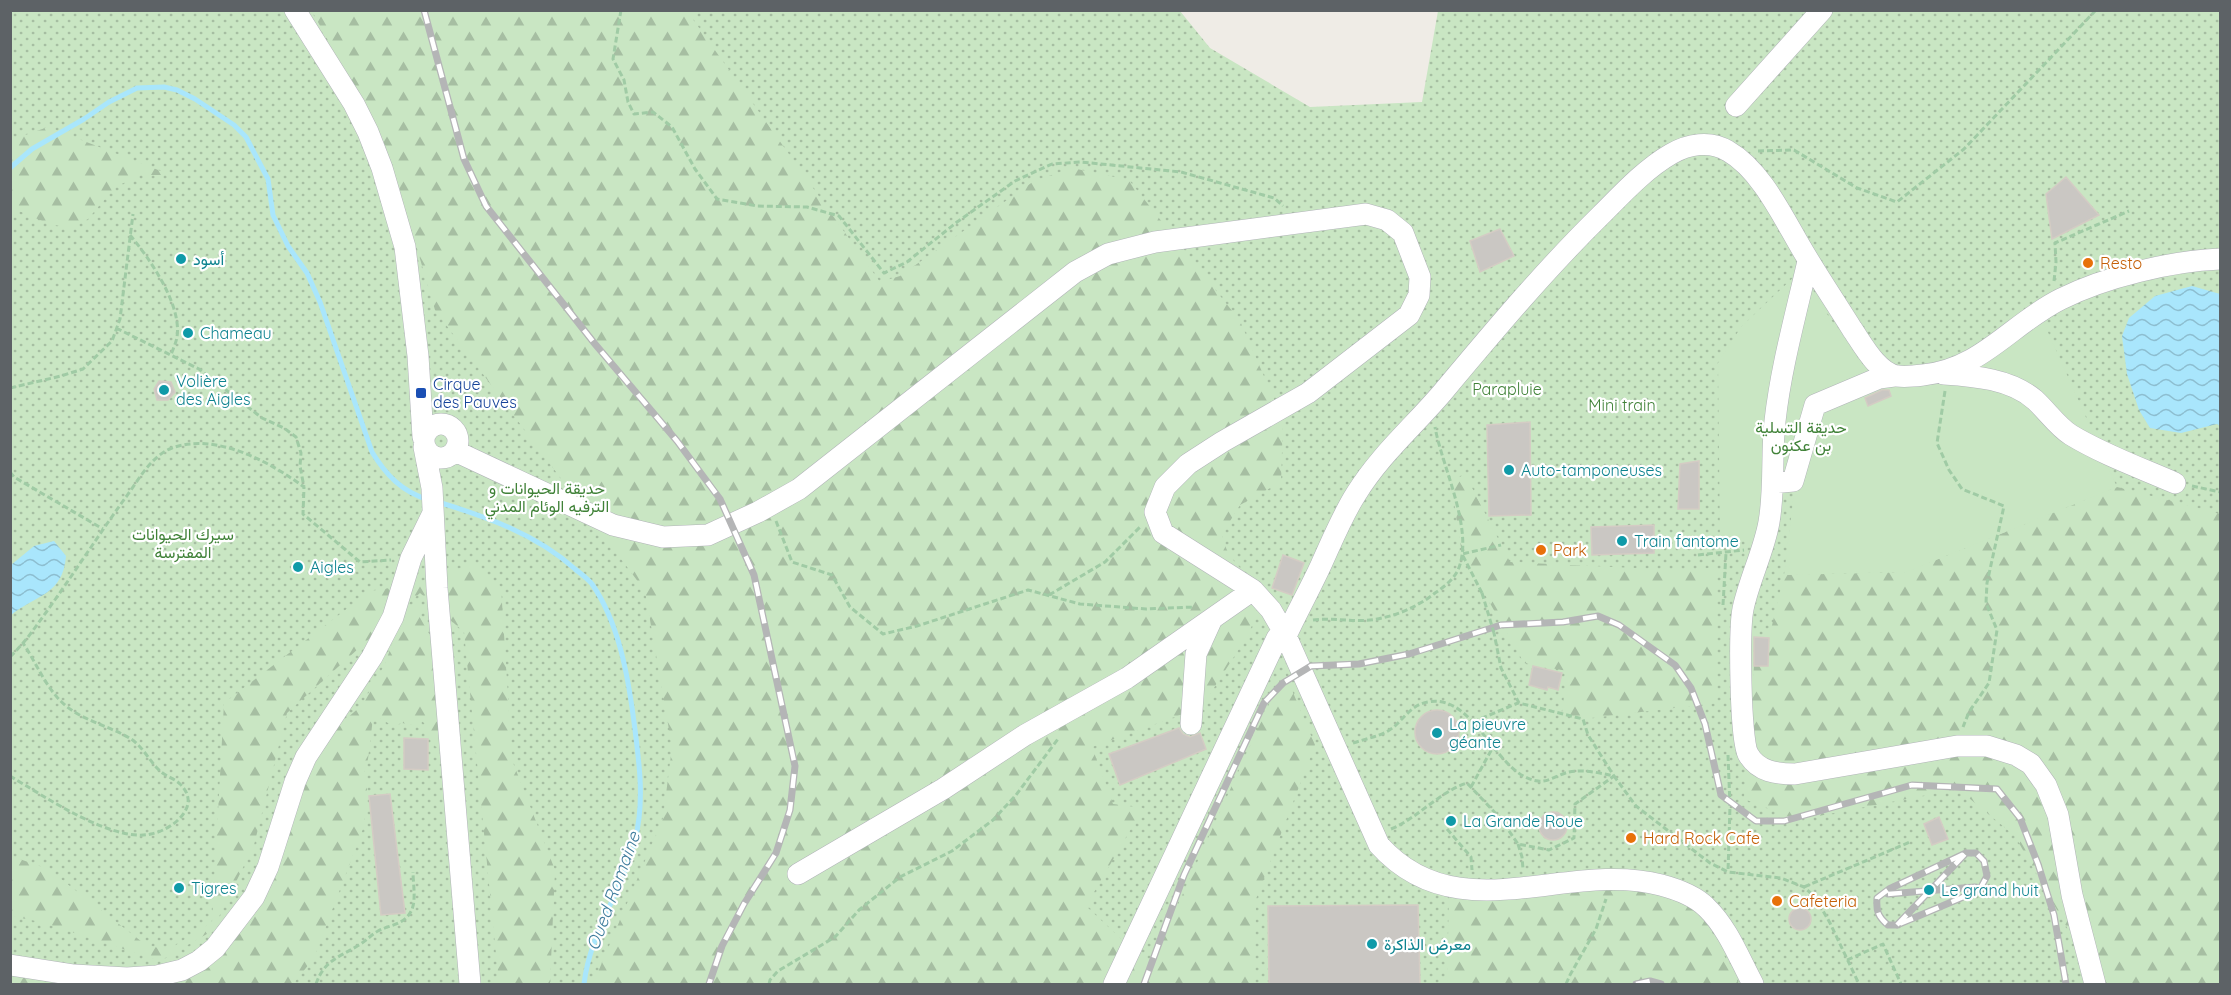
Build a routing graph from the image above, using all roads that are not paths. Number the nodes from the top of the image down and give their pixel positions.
1 (295, 10) edge
2 (1822, 10) edge
3 (1736, 106) dead end
4 (2220, 259) edge
5 (1808, 261) junction
6 (418, 356) junction
7 (1942, 374) junction
8 (1894, 376) junction
9 (2002, 382) junction
10 (2021, 406) dead end
11 (449, 426) junction
12 (424, 442) junction
13 (455, 451) junction
14 (1773, 483) junction
15 (2175, 483) road end
16 (432, 515) junction
17 (1253, 590) junction
18 (1206, 613) junction
19 (1284, 634) junction
20 (1191, 724) dead end
21 (798, 874) dead end
22 (10, 965) edge
23 (470, 984) edge
24 (1114, 984) edge
25 (1753, 984) edge
26 (2095, 984) edge

1 - 6 lane
2 - 3 lane
4 - 7 lane
5 - 8 lane
5 - 14 lane
5 - 19 lane
6 - 11 lane
6 - 12 lane
7 - 8 lane
7 - 9 lane
8 - 14 lane
9 - 10 lane
9 - 15 lane
11 - 12 lane
11 - 13 lane
12 - 13 lane
12 - 16 lane
13 - 17 lane
14 - 26 lane
16 - 22 lane
16 - 23 lane
17 - 18 lane
17 - 19 lane
18 - 20 lane
18 - 21 lane
19 - 24 lane
19 - 25 lane

